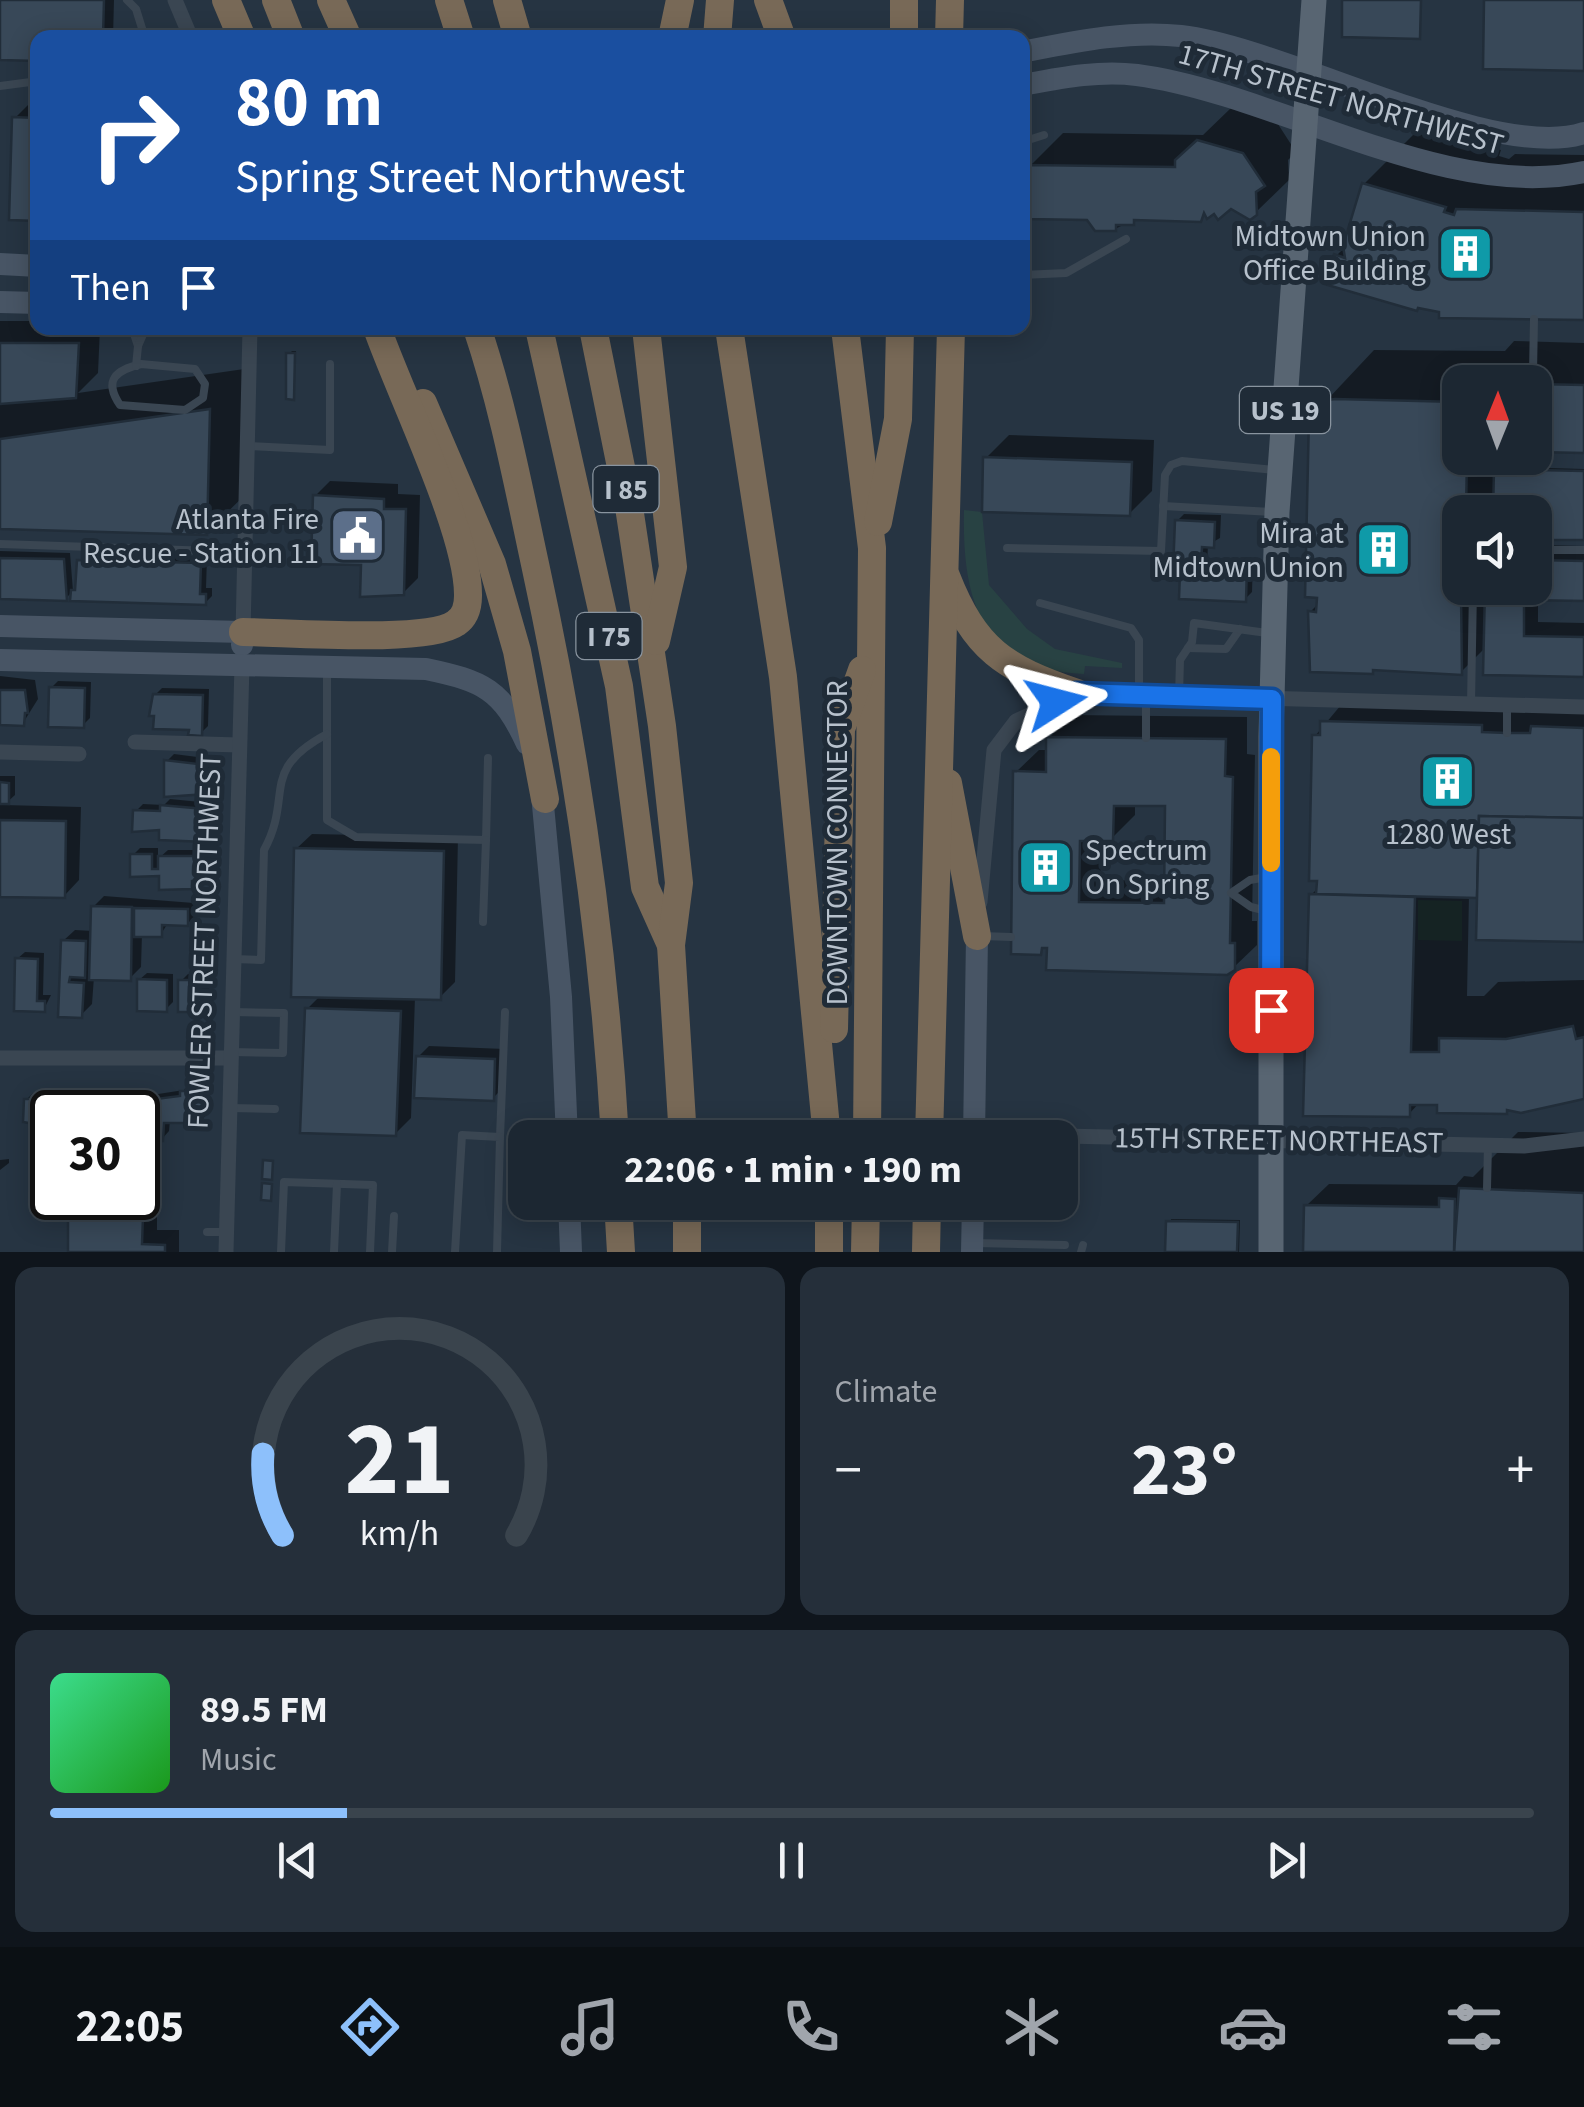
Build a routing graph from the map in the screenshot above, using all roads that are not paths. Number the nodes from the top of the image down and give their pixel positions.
1 (127, 0) edge
2 (175, 0) edge
3 (226, 0) edge
4 (276, 0) edge
5 (331, 0) edge
6 (450, 0) edge
7 (507, 0) edge
8 (680, 0) edge
9 (720, 0) edge
10 (904, 0) edge
11 (950, 0) edge
12 (1314, 0) edge
13 (142, 30) edge
14 (188, 30) edge
15 (239, 30) edge
16 (288, 30) edge
17 (344, 30) edge
18 (458, 30) edge
19 (516, 30) edge
20 (674, 30) edge
21 (718, 30) edge
22 (904, 30) edge
23 (949, 30) edge
24 (1030, 50) edge
25 (1310, 71) junction
26 (30, 81) edge
27 (1030, 84) edge
28 (0, 86) edge
29 (1306, 121) junction
30 (1584, 133) edge
31 (1044, 135) dead end
32 (1030, 139) edge
33 (1584, 172) edge
34 (1126, 239) dead end
35 (1254, 244) dead end
36 (1298, 245) junction
37 (0, 264) edge
38 (30, 266) edge
39 (1030, 274) edge
40 (0, 302) edge
41 (30, 303) edge
42 (1534, 319) dead end
43 (134, 335) edge
44 (143, 335) edge
45 (250, 335) edge
46 (382, 335) edge
47 (383, 335) edge
48 (479, 335) edge
49 (541, 335) edge
50 (593, 335) edge
51 (647, 335) edge
52 (730, 335) edge
53 (846, 335) edge
54 (900, 335) edge
55 (942, 335) edge
56 (951, 335) edge
57 (138, 346) junction
58 (330, 364) dead end
59 (1533, 365) edge
60 (136, 366) junction
61 (247, 446) junction
62 (1280, 470) junction
63 (519, 488) junction
64 (1163, 506) junction
65 (1277, 512) junction
66 (0, 544) edge
67 (872, 548) junction
68 (1006, 548) dead end
69 (1552, 550) edge
70 (1584, 550) edge
71 (936, 551) junction
72 (244, 552) junction
73 (1040, 603) dead end
74 (1473, 605) edge
75 (0, 626) edge
76 (1240, 629) junction
77 (242, 632) junction
78 (1273, 633) junction
79 (1188, 648) junction
80 (869, 650) junction
81 (653, 652) junction
82 (337, 653) junction
83 (0, 660) edge
84 (242, 664) junction
85 (1076, 693) junction
86 (1142, 694) junction
87 (1178, 696) junction
88 (1272, 699) junction
89 (1470, 704) junction
90 (1507, 705) junction
91 (1584, 707) edge
92 (1506, 733) dead end
93 (327, 734) junction
94 (1146, 738) dead end
95 (135, 742) dead end
96 (240, 745) junction
97 (0, 752) edge
98 (79, 754) dead end
99 (488, 758) dead end
100 (546, 800) junction
101 (486, 840) junction
102 (1271, 876) junction
103 (1272, 912) junction
104 (483, 922) dead end
105 (978, 936) junction
106 (1011, 937) dead end
107 (671, 945) junction
108 (234, 959) junction
109 (233, 1012) junction
110 (505, 1012) dead end
111 (232, 1055) junction
112 (0, 1058) edge
113 (230, 1108) junction
114 (275, 1109) dead end
115 (565, 1120) edge
116 (613, 1120) edge
117 (682, 1120) edge
118 (826, 1120) edge
119 (829, 1120) edge
120 (868, 1120) edge
121 (928, 1120) edge
122 (974, 1120) edge
123 (500, 1137) junction
124 (1078, 1137) edge
125 (1271, 1138) junction
126 (1584, 1139) edge
127 (1488, 1144) junction
128 (337, 1184) junction
129 (1487, 1188) dead end
130 (394, 1216) dead end
131 (570, 1220) edge
132 (619, 1220) edge
133 (687, 1220) edge
134 (828, 1220) edge
135 (866, 1220) edge
136 (927, 1220) edge
137 (973, 1220) edge
138 (207, 1232) dead end
139 (226, 1232) junction
140 (1065, 1244) dead end
141 (972, 1247) edge
142 (226, 1252) edge
143 (281, 1252) edge
144 (334, 1252) edge
145 (370, 1252) edge
146 (392, 1252) edge
147 (455, 1252) edge
148 (497, 1252) edge
149 (571, 1252) edge
150 (621, 1252) edge
151 (687, 1252) edge
152 (829, 1252) edge
153 (865, 1252) edge
154 (926, 1252) edge
155 (1272, 1252) edge

1 - 13 lane
2 - 14 street
3 - 15 highway
4 - 16 highway
5 - 17 highway
6 - 18 highway
7 - 19 highway
8 - 20 highway
9 - 21 highway
10 - 22 highway
11 - 23 highway
12 - 25 main road, US 19
24 - 25 street, 17TH STREET NORTHWEST
25 - 29 main road, US 19
25 - 30 street, 17TH STREET NORTHWEST
26 - 28 lane
27 - 29 street, 17TH STREET NORTHWEST
29 - 33 street, 17TH STREET NORTHWEST
29 - 36 main road, US 19
31 - 32 lane
34 - 39 lane
35 - 36 lane
36 - 62 main road, US 19
37 - 38 street
40 - 41 street
42 - 59 lane
43 - 57 lane
44 - 57 lane
45 - 61 street
46 - 82 highway
47 - 100 highway
48 - 63 highway
49 - 107 highway, I 75
50 - 81 highway, I 85
51 - 81 highway, I 75
52 - 118 highway
53 - 67 highway
54 - 67 highway
55 - 71 highway
56 - 121 highway
57 - 60 lane
58 - 61 lane
60 - 60 lane
61 - 72 street
62 - 64 lane
62 - 65 main road, US 19
63 - 100 highway
63 - 116 highway
64 - 65 lane
64 - 68 lane
65 - 78 main road, US 19
66 - 72 lane
67 - 80 highway, DOWNTOWN CONNECTOR
69 - 70 lane
71 - 85 highway
71 - 105 highway
72 - 77 street
73 - 86 lane
74 - 89 lane
75 - 77 street
76 - 78 lane
76 - 79 lane
76 - 79 lane
77 - 82 highway
77 - 84 street, FOWLER STREET NORTHWEST
78 - 88 main road, US 19
79 - 87 lane
80 - 119 highway
80 - 120 highway, DOWNTOWN CONNECTOR
81 - 107 highway, I 85
82 - 84 street
82 - 93 lane
82 - 100 street
83 - 84 street
84 - 96 street, FOWLER STREET NORTHWEST
85 - 86 street
85 - 105 street
86 - 87 street
86 - 94 lane
87 - 88 street
88 - 89 street
88 - 102 main road, US 19
89 - 90 street
90 - 91 street
90 - 92 lane
93 - 101 lane
93 - 108 lane
95 - 96 street
96 - 108 street, FOWLER STREET NORTHWEST
97 - 98 street
99 - 101 lane
100 - 115 street
101 - 104 lane
102 - 103 main road, US 19
102 - 103 lane
103 - 125 main road, US 19
105 - 106 lane
105 - 122 street
107 - 117 highway, I 75
108 - 109 street, FOWLER STREET NORTHWEST
109 - 111 street, FOWLER STREET NORTHWEST
109 - 111 lane
110 - 123 lane
111 - 112 street
111 - 113 street, FOWLER STREET NORTHWEST
113 - 114 lane
113 - 139 street, FOWLER STREET NORTHWEST
123 - 147 lane
123 - 148 lane
124 - 125 street, 15TH STREET NORTHEAST
125 - 127 street, 15TH STREET NORTHEAST
125 - 155 main road, US 19
126 - 127 street, 15TH STREET NORTHEAST
127 - 129 lane
128 - 143 lane
128 - 144 lane
128 - 145 lane
130 - 146 lane
131 - 149 street
132 - 150 highway
133 - 151 highway
134 - 152 highway
135 - 153 highway
136 - 154 highway
137 - 141 street
138 - 139 lane
139 - 142 street, FOWLER STREET NORTHWEST
140 - 141 lane

